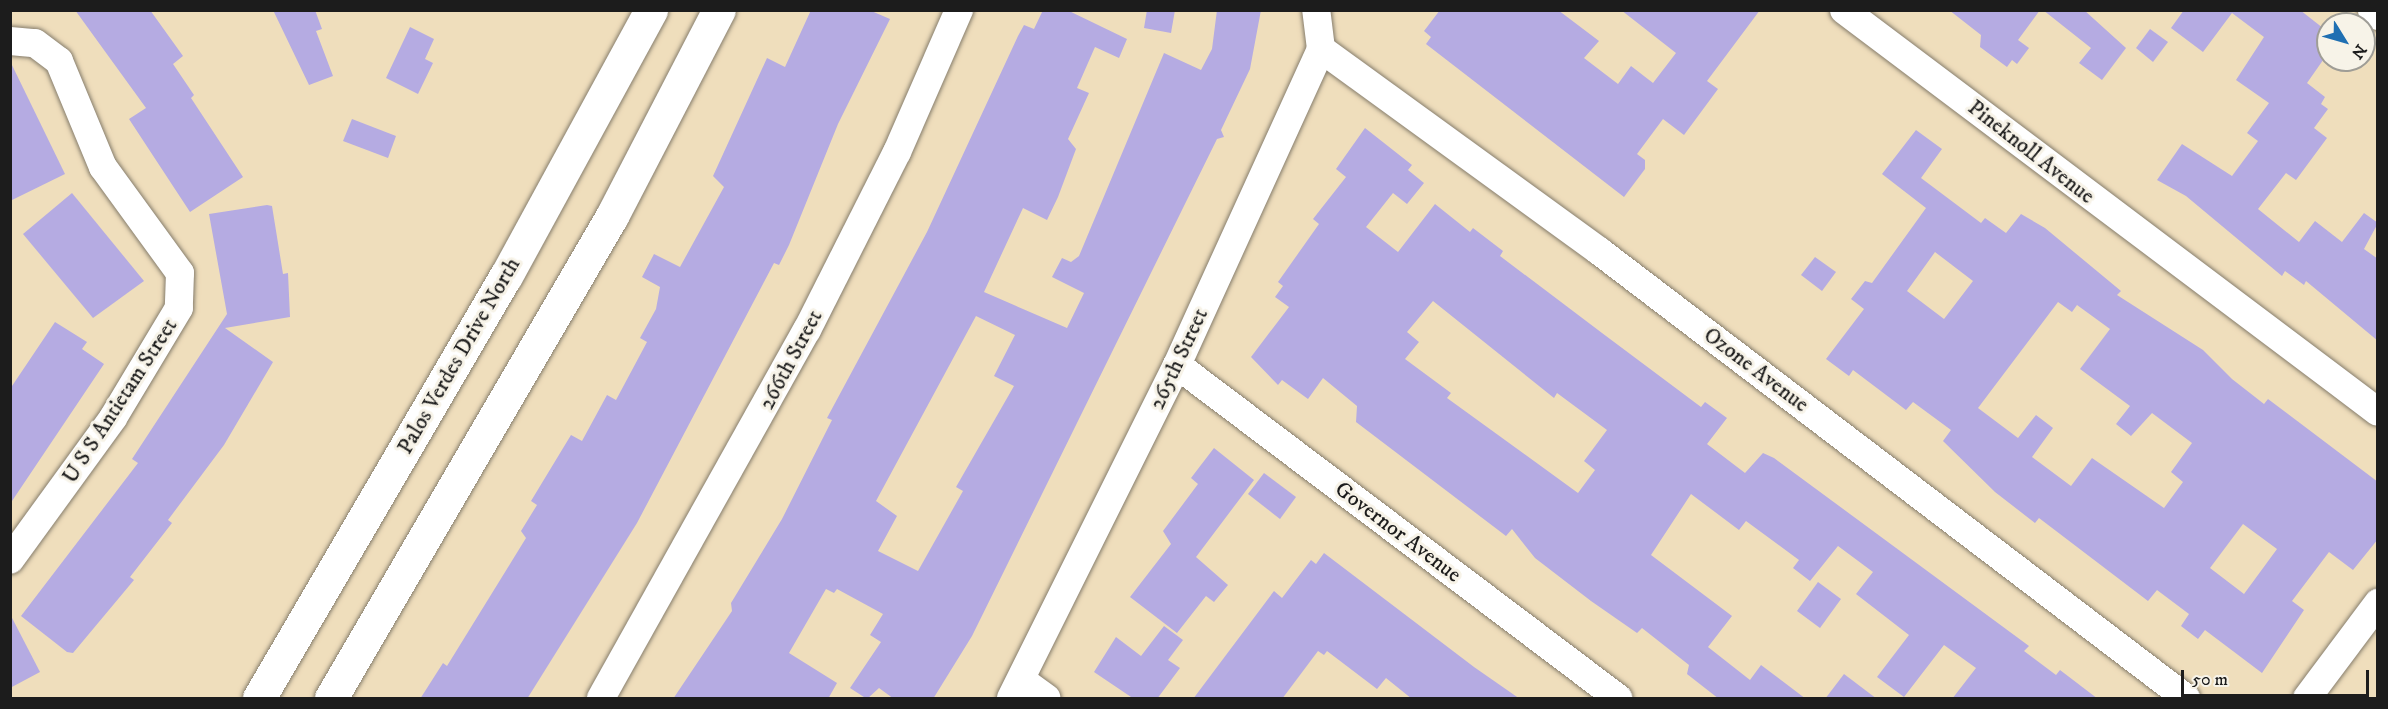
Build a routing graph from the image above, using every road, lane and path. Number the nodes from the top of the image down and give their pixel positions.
1 (651, 10) edge
2 (719, 10) edge
3 (959, 10) edge
4 (1316, 10) edge
5 (1844, 10) edge
6 (10, 41) edge
7 (1321, 50) junction
8 (1177, 365) junction
9 (2378, 412) edge
10 (10, 560) edge
11 (2378, 603) edge
12 (1017, 690) edge
13 (259, 699) edge
14 (331, 699) edge
15 (601, 699) edge
16 (1046, 699) edge
17 (1618, 699) edge
18 (2186, 699) edge
19 (2307, 699) edge

1 - 13 main road, Palos Verdes Drive North
2 - 14 main road
3 - 15 street, 266th Street
4 - 7 street
5 - 9 street, Pineknoll Avenue
6 - 10 street, U S S Antietam Street
7 - 8 street, 265th Street
7 - 18 street, Ozone Avenue
8 - 12 street, 265th Street
8 - 17 street, Governor Avenue
11 - 19 street
12 - 16 street

